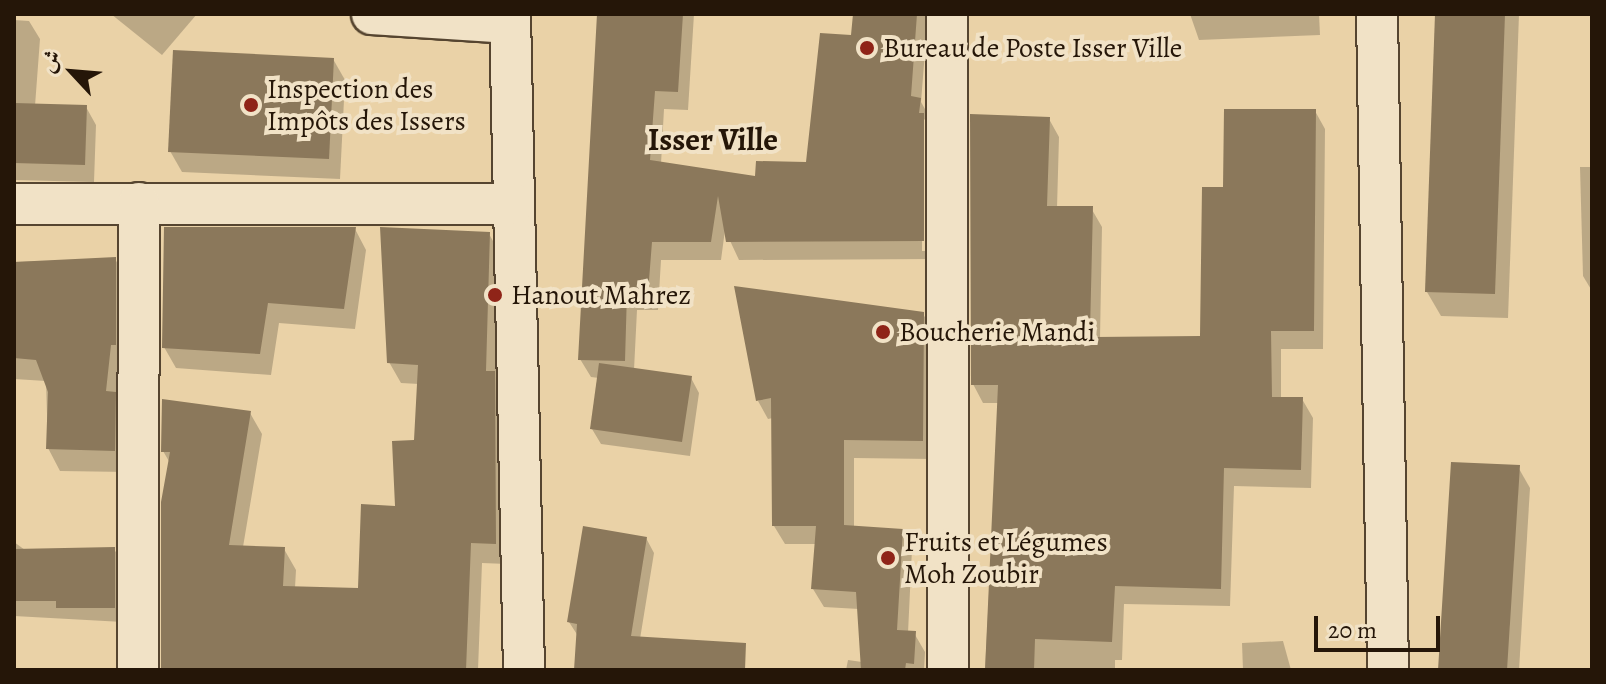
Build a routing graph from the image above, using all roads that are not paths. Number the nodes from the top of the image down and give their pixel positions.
1 (372, 14) edge
2 (947, 14) edge
3 (1377, 14) edge
4 (510, 18) edge
5 (139, 203) junction
6 (14, 204) edge
7 (513, 204) junction
8 (138, 670) edge
9 (524, 670) edge
10 (948, 670) edge
11 (1388, 670) edge

1 - 4 street
2 - 10 street
3 - 11 street
4 - 7 street
5 - 6 street
5 - 7 street
5 - 8 street
7 - 9 street

